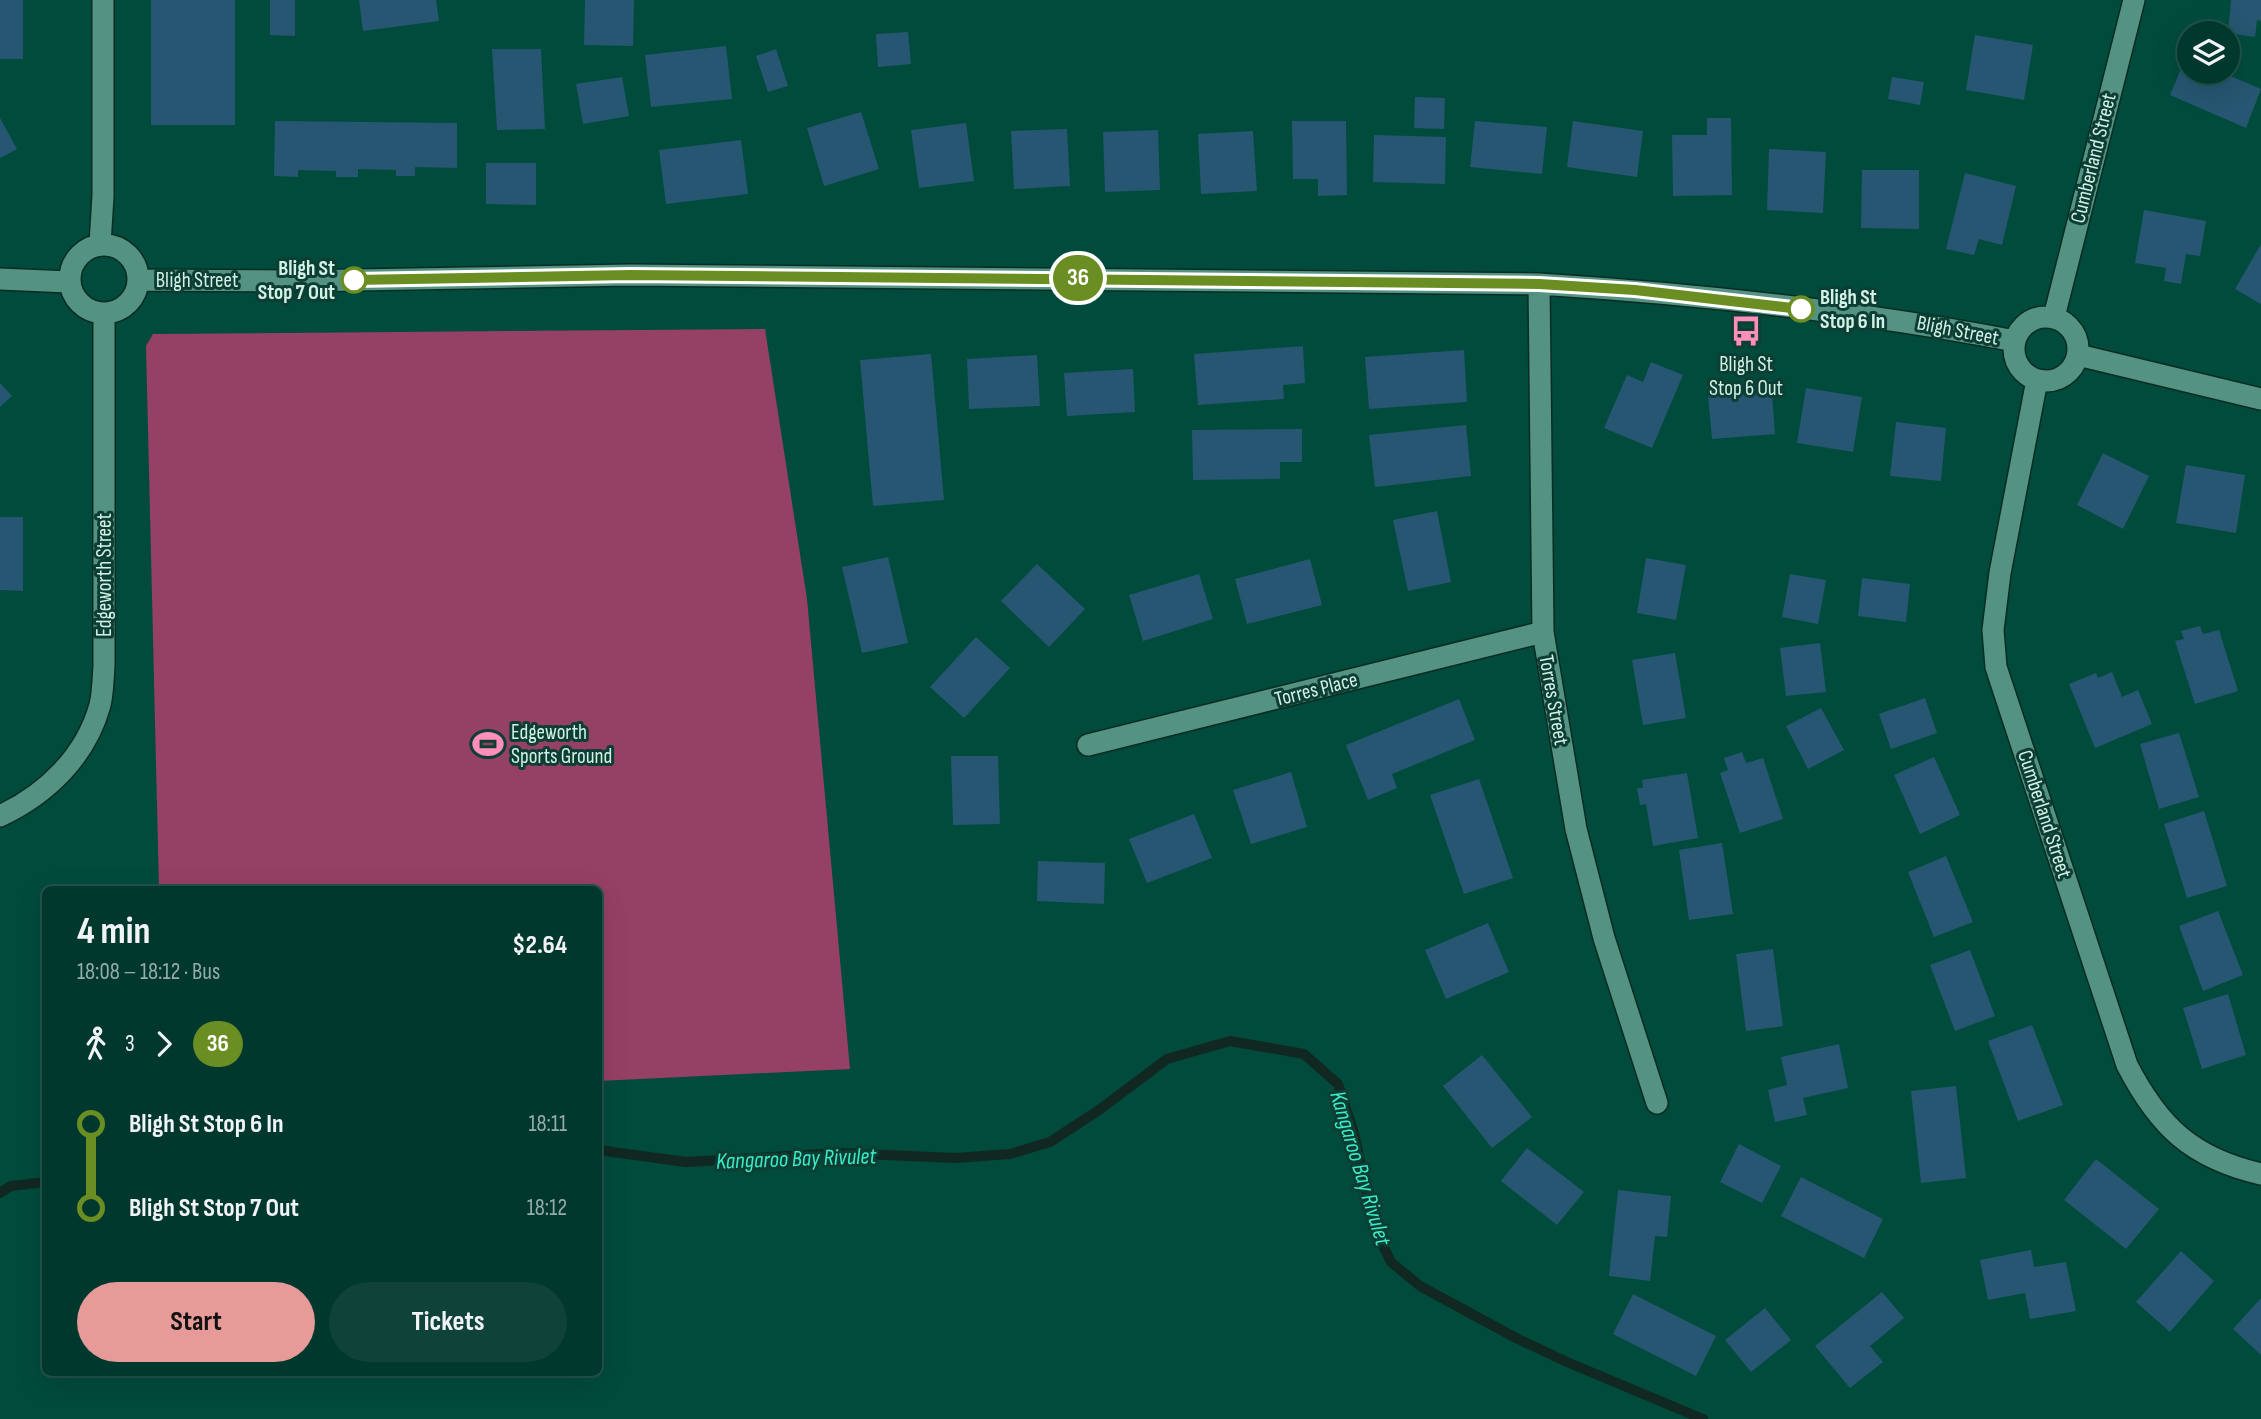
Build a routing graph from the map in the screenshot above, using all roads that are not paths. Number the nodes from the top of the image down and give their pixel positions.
1 (103, 0) edge
2 (2134, 0) edge
3 (100, 244) junction
4 (0, 279) edge
5 (138, 280) junction
6 (69, 282) junction
7 (1539, 284) junction
8 (104, 314) junction
9 (2054, 317) junction
10 (2015, 341) junction
11 (2078, 355) junction
12 (2037, 380) junction
13 (2261, 399) edge
14 (1543, 632) junction
15 (1088, 745) dead end
16 (0, 816) edge
17 (1657, 1103) dead end
18 (2261, 1174) edge

1 - 3 street
2 - 9 street, Cumberland Street
3 - 5 street
3 - 6 street
4 - 6 street
5 - 7 street, Bligh Street
5 - 8 street
6 - 8 street
7 - 10 street, Bligh Street
7 - 14 street, Torres Street
8 - 16 street, Edgeworth Street
9 - 10 street
9 - 11 street
10 - 12 street
11 - 12 street
11 - 13 street
12 - 18 street, Cumberland Street
14 - 15 street, Torres Place
14 - 17 street, Torres Street

